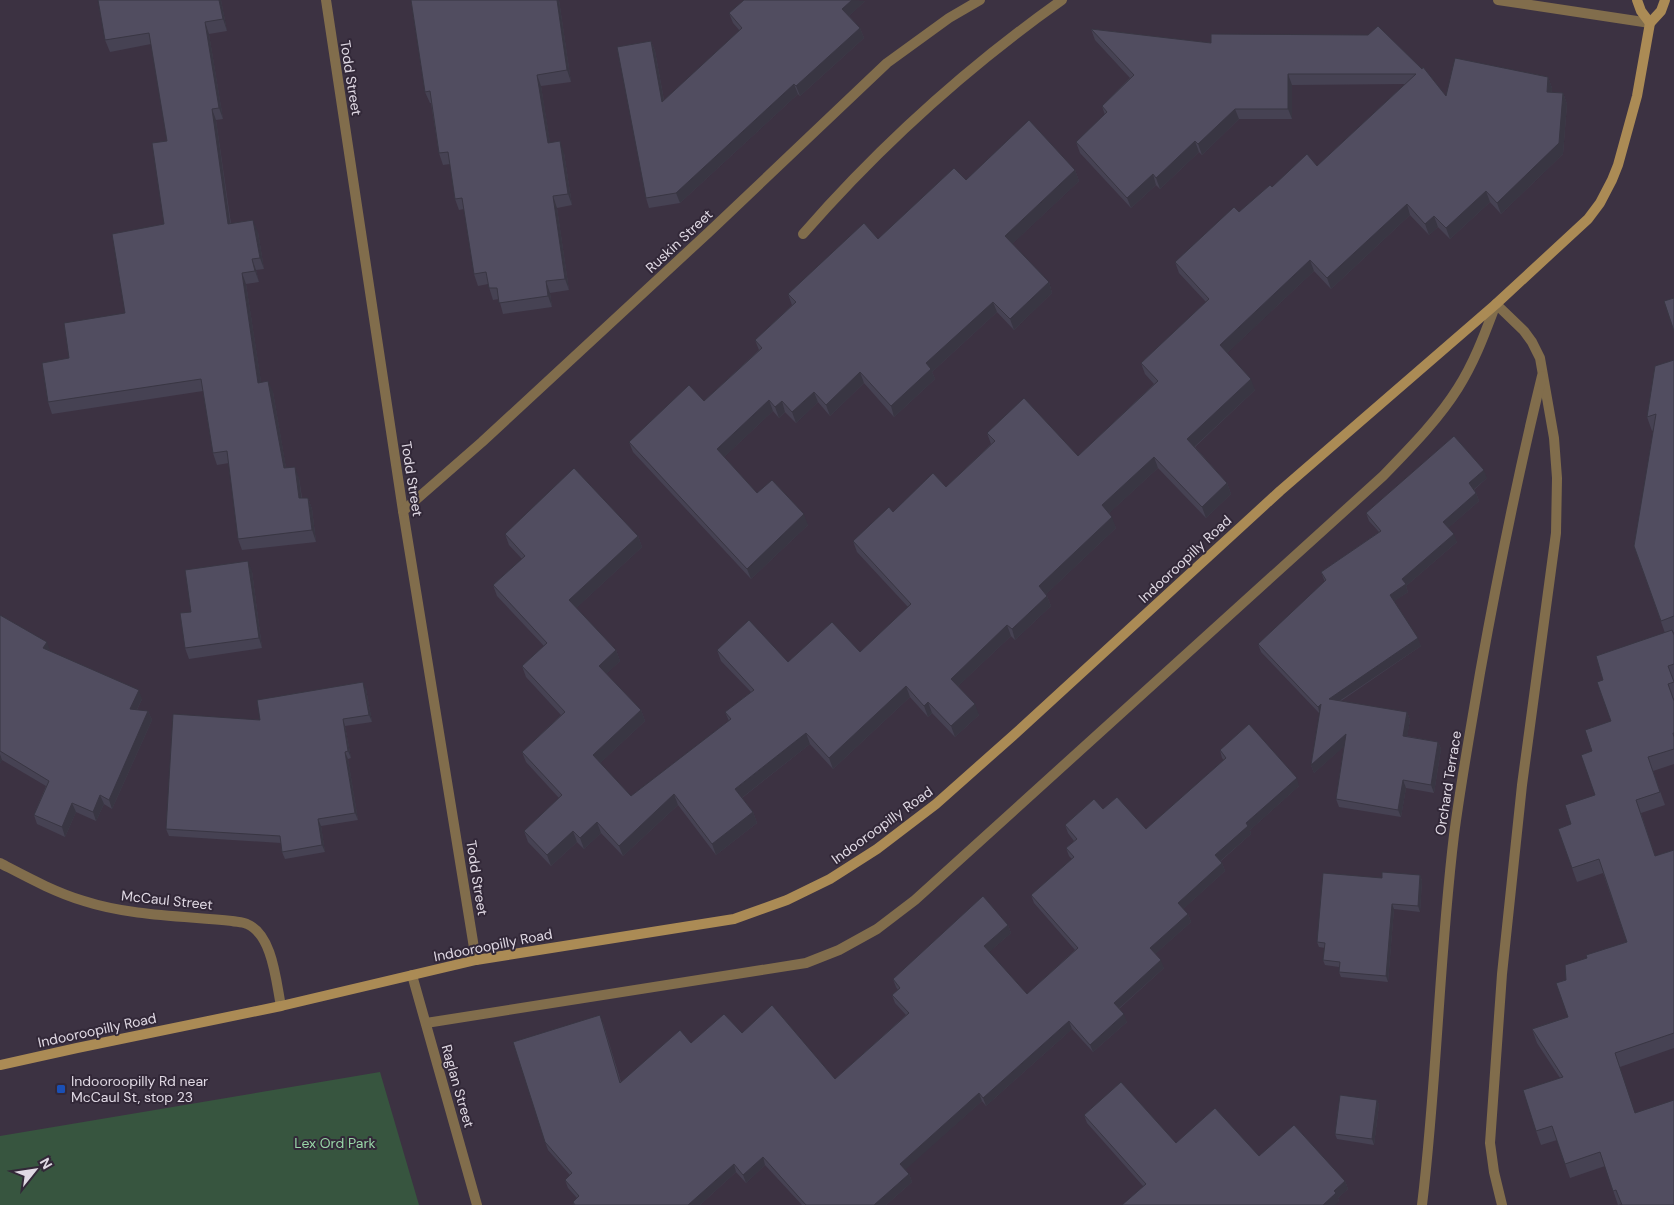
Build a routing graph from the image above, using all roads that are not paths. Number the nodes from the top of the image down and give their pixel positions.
1 (326, 0) edge
2 (980, 0) edge
3 (1062, 0) edge
4 (1498, 0) edge
5 (1638, 0) edge
6 (1665, 0) edge
7 (1650, 23) junction
8 (803, 234) dead end
9 (1496, 304) junction
10 (1543, 371) junction
11 (403, 511) junction
12 (0, 863) edge
13 (476, 960) junction
14 (412, 975) junction
15 (281, 1006) junction
16 (426, 1023) junction
17 (0, 1065) edge
18 (477, 1205) edge
19 (1422, 1205) edge
20 (1502, 1205) edge

1 - 11 street, Todd Street
2 - 11 street, Ruskin Street
3 - 8 street
4 - 7 street
5 - 7 main road
6 - 7 main road, Indooroopilly Road
7 - 9 main road, Indooroopilly Road
9 - 10 street
9 - 13 main road, Indooroopilly Road
9 - 16 street, Indooroopilly Road
10 - 19 street, Orchard Terrace
10 - 20 street
11 - 13 street, Todd Street
12 - 15 street, McCaul Street
13 - 14 main road, Indooroopilly Road
14 - 15 main road, Indooroopilly Road
14 - 16 street, Raglan Street
15 - 17 main road, Indooroopilly Road
16 - 18 street, Raglan Street

